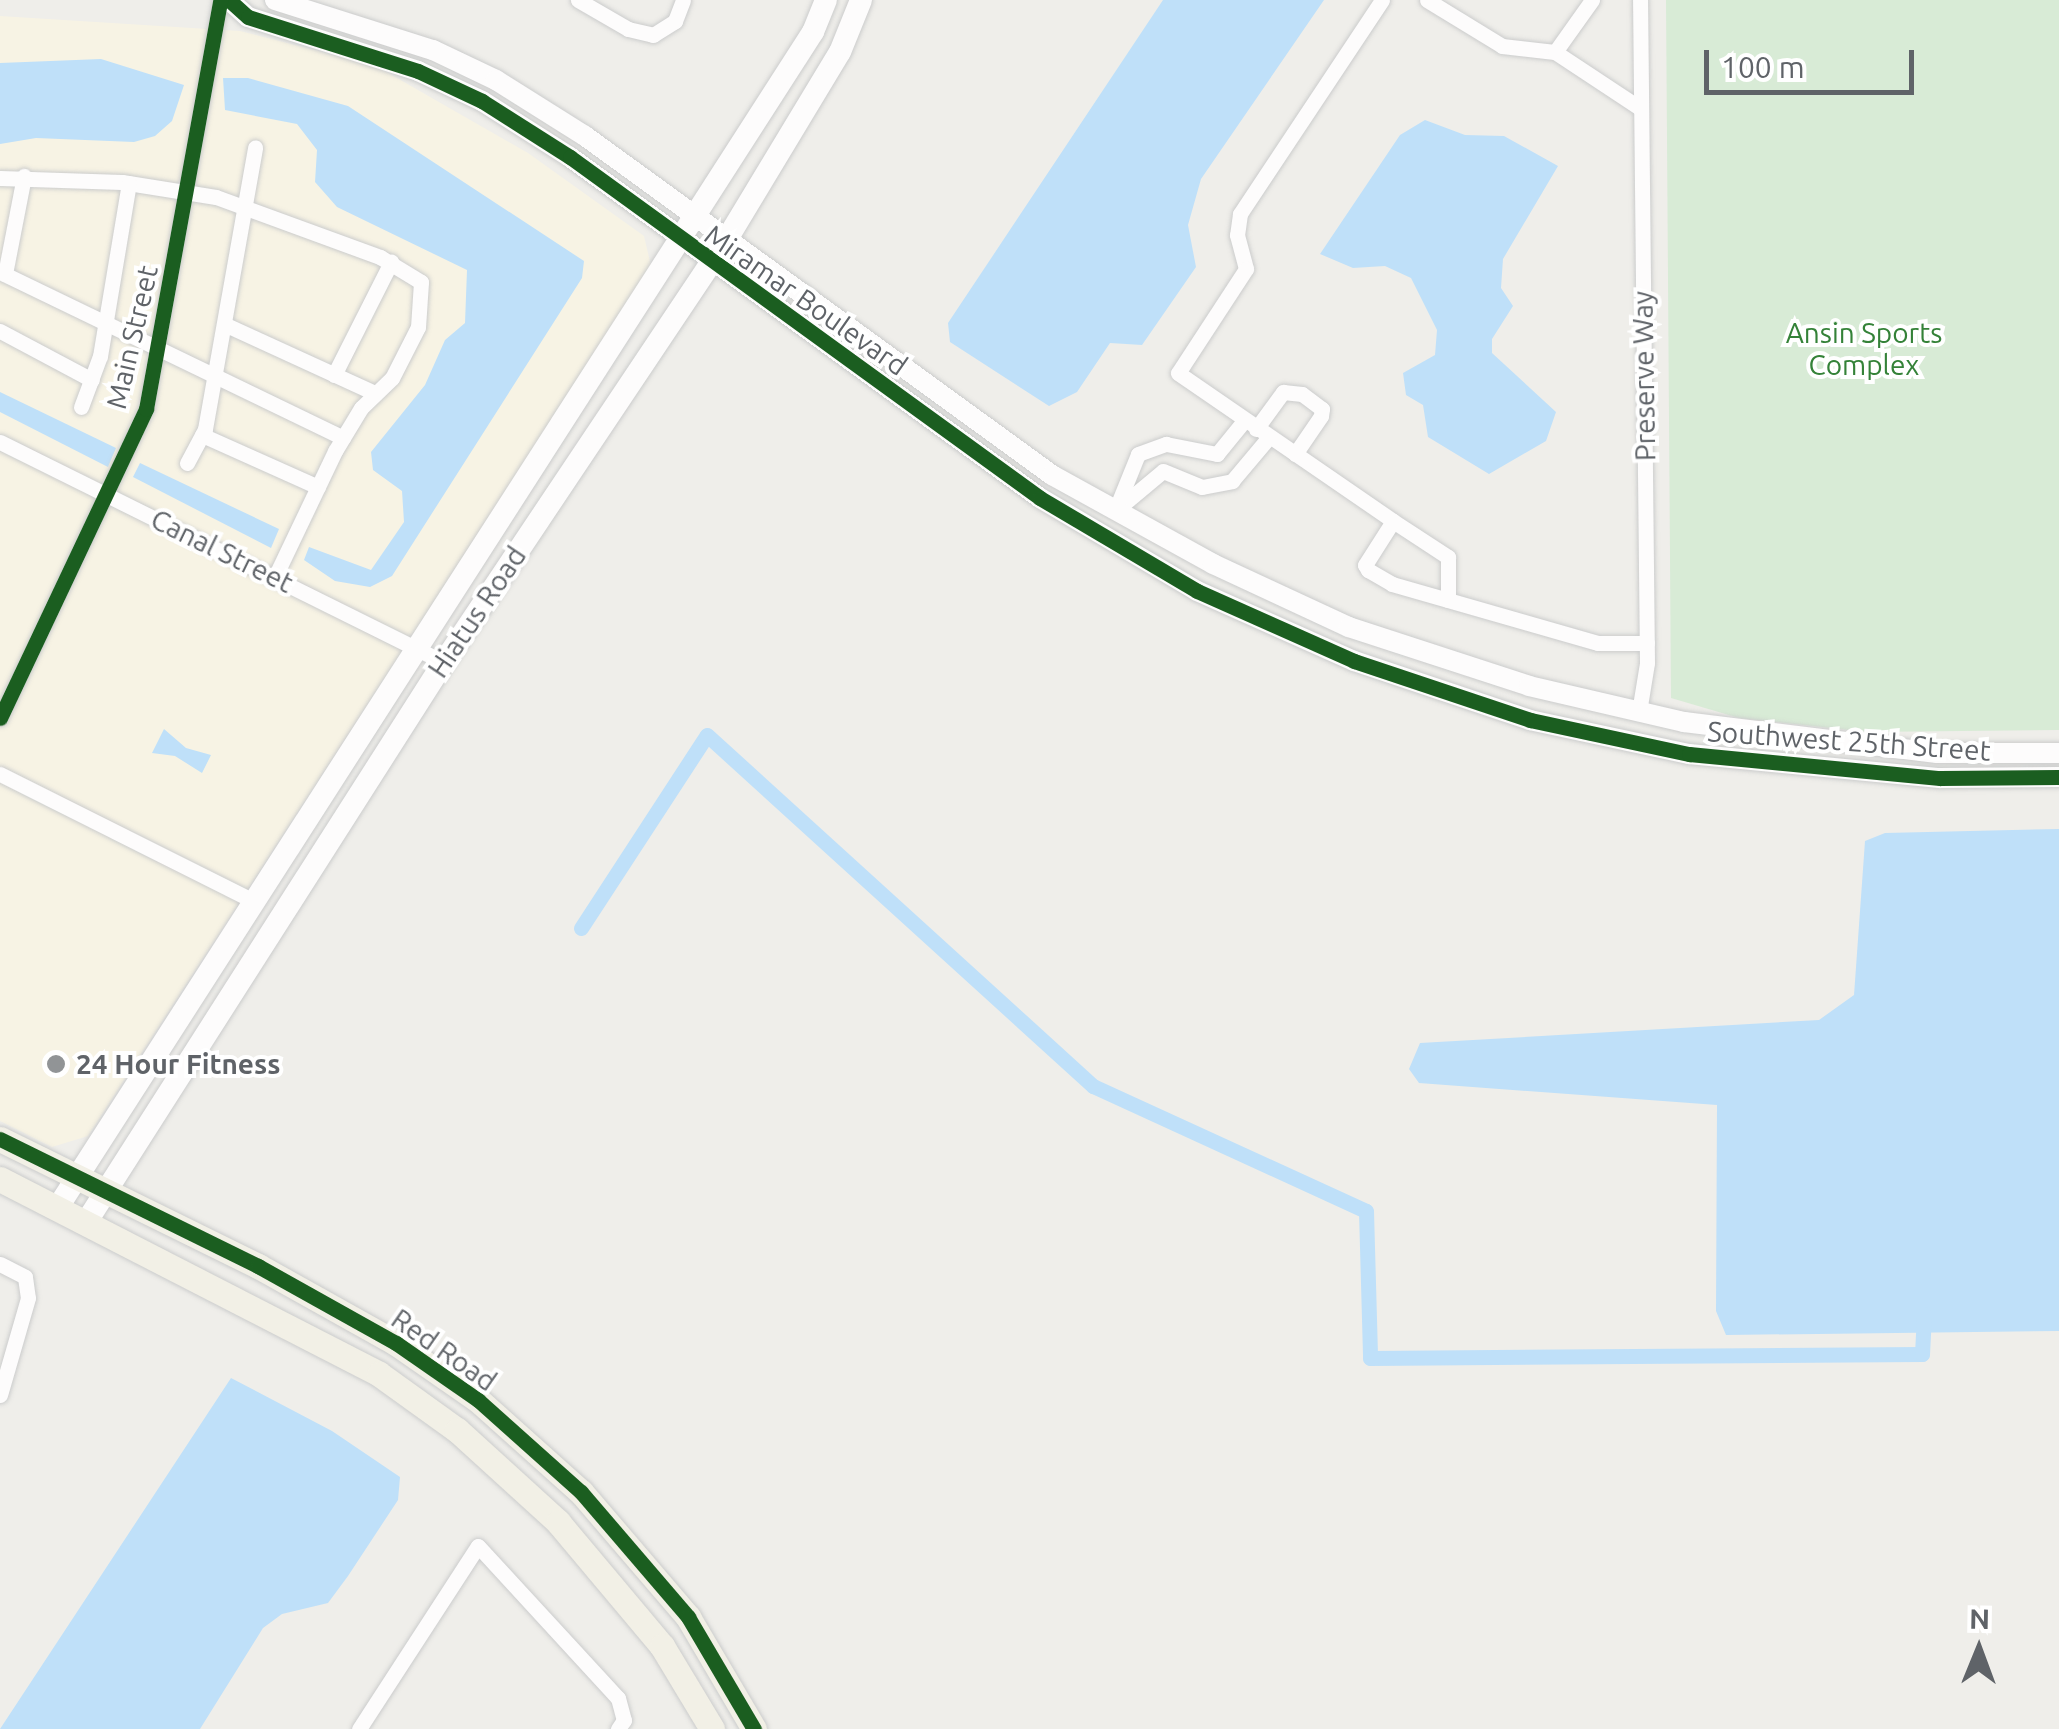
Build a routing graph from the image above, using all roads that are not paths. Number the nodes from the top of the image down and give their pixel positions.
1 (220, 0) edge
2 (228, 0) edge
3 (275, 0) edge
4 (578, 0) edge
5 (683, 0) edge
6 (826, 0) edge
7 (861, 0) edge
8 (1382, 0) edge
9 (1426, 0) edge
10 (1592, 0) edge
11 (1640, 0) edge
12 (1556, 52) junction
13 (1641, 109) junction
14 (255, 147) dead end
15 (24, 176) junction
16 (0, 178) edge
17 (129, 183) junction
18 (187, 192) junction
19 (244, 206) junction
20 (694, 215) junction
21 (726, 238) junction
22 (679, 241) junction
23 (390, 262) junction
24 (710, 263) junction
25 (2, 273) edge
26 (105, 322) junction
27 (224, 324) junction
28 (0, 332) edge
29 (160, 347) junction
30 (216, 374) junction
31 (334, 375) junction
32 (92, 380) junction
33 (375, 393) junction
34 (81, 407) dead end
35 (1256, 429) junction
36 (202, 435) junction
37 (343, 438) junction
38 (0, 442) edge
39 (1295, 454) junction
40 (188, 463) dead end
41 (318, 487) junction
42 (106, 494) junction
43 (1115, 511) junction
44 (1393, 521) junction
45 (275, 578) junction
46 (1448, 600) junction
47 (1349, 627) joint
48 (1647, 643) junction
49 (413, 646) junction
50 (1349, 658) joint
51 (444, 662) junction
52 (1639, 712) junction
53 (0, 718) edge
54 (2059, 753) edge
55 (0, 774) edge
56 (2059, 778) edge
57 (250, 899) junction
58 (0, 1140) edge
59 (74, 1176) junction
60 (0, 1179) edge
61 (104, 1191) junction
62 (58, 1207) junction
63 (86, 1222) junction
64 (0, 1264) edge
65 (0, 1395) edge
66 (612, 1586) junction
67 (753, 1727) edge
68 (359, 1729) edge
69 (618, 1729) edge
70 (712, 1729) edge

1 - 18 street, Main Street
2 - 22 street, Miramar Boulevard
3 - 20 street, Miramar Boulevard
4 - 5 street
6 - 20 main road, Hiatus Road
7 - 21 main road, Hiatus Road
8 - 35 street
9 - 12 street
10 - 12 street
11 - 13 street, Preserve Way
12 - 13 street
13 - 48 street, Preserve Way
14 - 19 street
15 - 16 street
15 - 17 street
15 - 25 street
17 - 18 street
17 - 26 street
18 - 19 street
18 - 29 street, Main Street
19 - 23 street
19 - 27 street
20 - 21 street, Miramar Boulevard
20 - 22 main road, Hiatus Road
21 - 24 main road, Hiatus Road
21 - 43 street, Miramar Boulevard
22 - 24 street, Miramar Boulevard
22 - 49 main road, Hiatus Road
23 - 31 street
23 - 33 street
24 - 50 street, Miramar Boulevard
24 - 51 main road, Hiatus Road
25 - 26 street
26 - 29 street
26 - 32 street
27 - 30 street
27 - 31 street
28 - 32 street
29 - 30 street
29 - 42 street, Main Street
30 - 36 street
30 - 37 street
31 - 33 street
32 - 34 street
33 - 37 street
35 - 39 street
35 - 39 street
35 - 43 street
35 - 43 street
36 - 40 street
36 - 41 street
37 - 41 street
38 - 42 street, Canal Street
39 - 44 street
41 - 45 street
42 - 45 street, Canal Street
42 - 53 street, Main Street
43 - 47 street, Miramar Boulevard
44 - 46 street
44 - 46 street
45 - 49 street, Canal Street
46 - 48 street
47 - 52 street, Southwest 25th Street
48 - 52 street, Preserve Way
49 - 51 street, Canal Street
49 - 57 main road, Hiatus Road
50 - 56 street, Southwest 25th Street
51 - 61 main road, Hiatus Road
52 - 54 street, Southwest 25th Street
55 - 57 street
57 - 59 main road, Hiatus Road
58 - 59 highway, Red Road
59 - 61 highway, Red Road
59 - 62 main road, Hiatus Road
60 - 62 highway, Red Road
61 - 63 main road, Hiatus Road
61 - 67 highway, Red Road
62 - 63 highway, Red Road
63 - 66 highway, Red Road
64 - 65 street
66 - 67 highway
66 - 70 highway, Red Road
68 - 69 street

